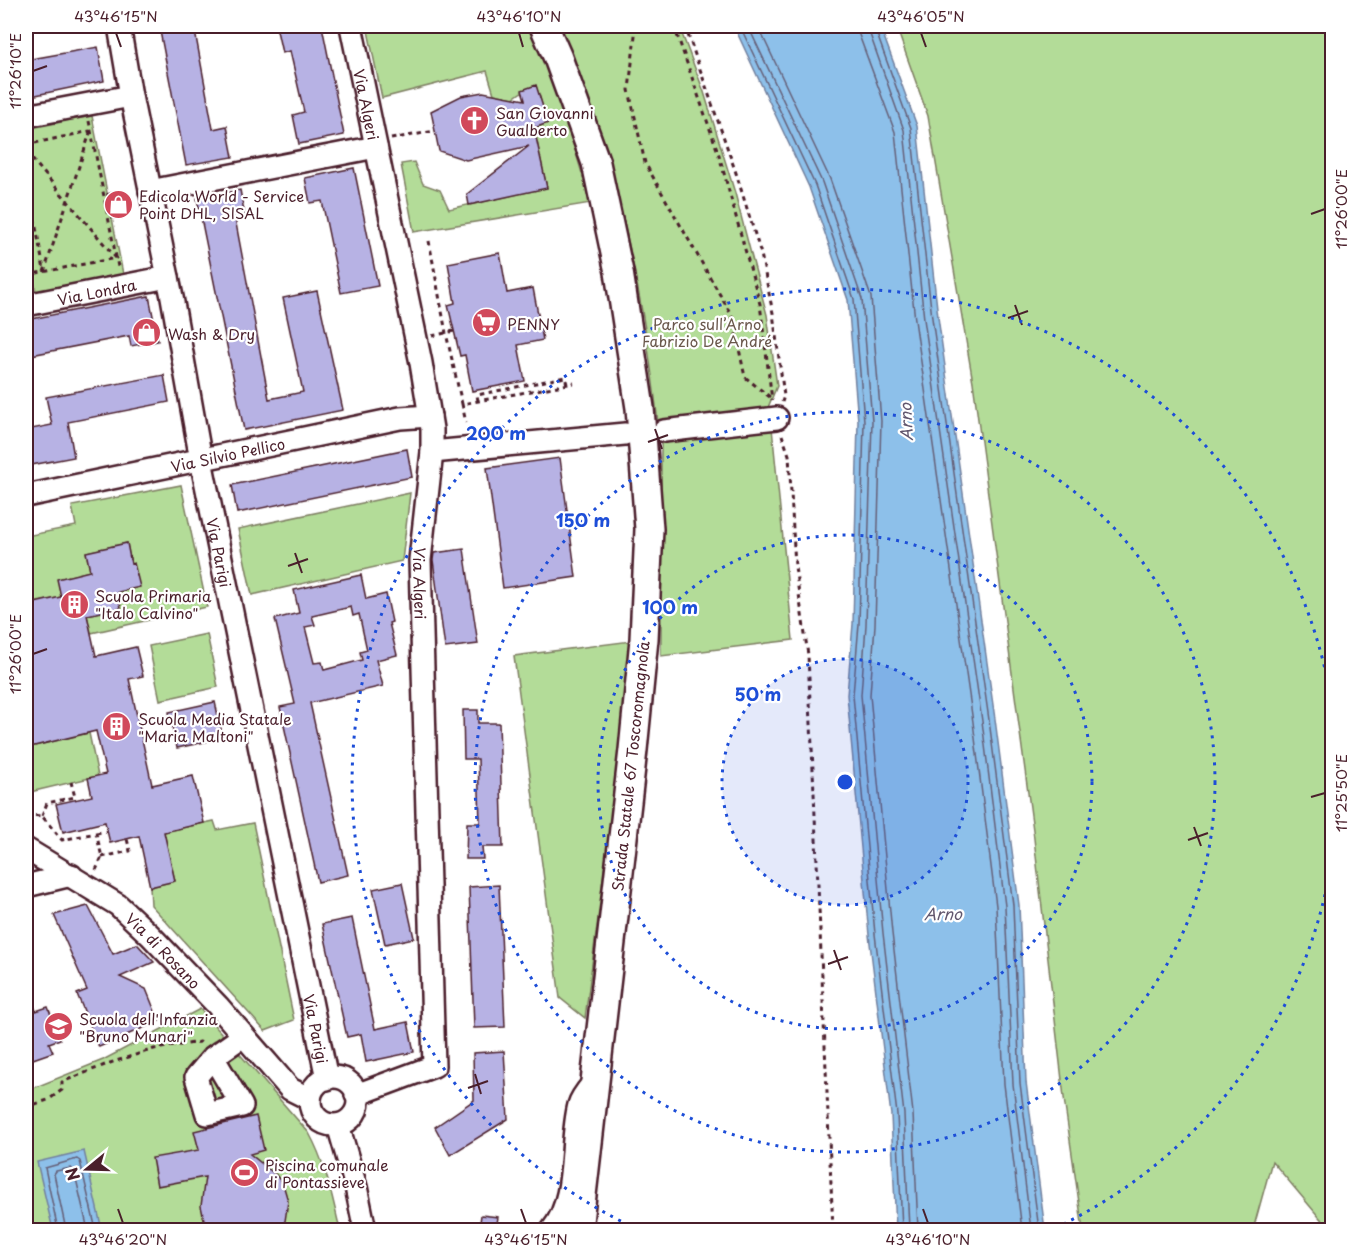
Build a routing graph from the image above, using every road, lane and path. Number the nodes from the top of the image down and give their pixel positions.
1 (118, 26) edge
2 (351, 26) edge
3 (544, 26) edge
4 (636, 26) edge
5 (674, 26) edge
6 (684, 26) edge
7 (130, 96) junction
8 (26, 116) edge
9 (89, 117) dead end
10 (90, 131) junction
11 (435, 131) dead end
12 (381, 143) junction
13 (26, 145) edge
14 (26, 152) edge
15 (26, 174) edge
16 (150, 191) junction
17 (67, 201) junction
18 (429, 241) dead end
19 (116, 258) junction
20 (44, 272) junction
21 (32, 274) dead end
22 (119, 275) dead end
23 (168, 277) junction
24 (26, 305) edge
25 (454, 331) dead end
26 (446, 333) junction
27 (433, 336) dead end
28 (574, 383) dead end
29 (567, 384) junction
30 (499, 386) dead end
31 (500, 391) junction
32 (478, 401) junction
33 (462, 404) junction
34 (775, 408) junction
35 (431, 423) junction
36 (466, 423) dead end
37 (664, 431) dead end
38 (625, 434) dead end
39 (432, 452) junction
40 (201, 460) junction
41 (26, 496) edge
42 (70, 782) dead end
43 (26, 815) edge
44 (42, 816) junction
45 (26, 820) edge
46 (107, 831) dead end
47 (96, 833) junction
48 (127, 839) dead end
49 (26, 843) edge
50 (102, 857) junction
51 (71, 875) junction
52 (93, 877) dead end
53 (26, 886) edge
54 (243, 1036) junction
55 (213, 1057) joint
56 (327, 1078) junction
57 (594, 1082) junction
58 (356, 1095) junction
59 (310, 1099) junction
60 (26, 1107) edge
61 (338, 1125) junction
62 (366, 1230) edge
63 (552, 1230) edge
64 (578, 1230) edge
65 (832, 1230) edge

1 - 7 street, Via Parigi
2 - 12 street, Via Algeri
3 - 57 main road, Strada Statale 67 Toscoromagnola
4 - 34 path
5 - 34 path
6 - 34 path
7 - 8 street
7 - 16 street, Via Parigi
9 - 10 path
10 - 13 path
10 - 17 path
10 - 19 path
11 - 12 path
12 - 16 street
12 - 35 street, Via Algeri
14 - 17 path
15 - 20 path
16 - 23 street, Via Parigi
17 - 19 path
17 - 20 path
18 - 26 path
19 - 20 path
19 - 22 path
20 - 21 path
23 - 24 street, Via Londra
23 - 40 street, Via Parigi
25 - 26 path
26 - 27 path
26 - 33 path
28 - 29 path
29 - 31 path
29 - 32 path
30 - 31 path
31 - 32 path
32 - 33 path
33 - 36 path
34 - 37 street
34 - 65 path
35 - 39 street, Via Algeri
35 - 40 street, Via Silvio Pellico
38 - 39 street
39 - 58 street, Via Algeri
40 - 41 street, Via Silvio Pellico
40 - 56 street, Via Parigi
42 - 44 path
43 - 44 path
44 - 47 path
45 - 49 path
46 - 47 path
47 - 50 path
48 - 50 path
49 - 51 street, Via di Rosano
50 - 52 path
51 - 53 street
51 - 54 street, Via di Rosano
54 - 55 street
54 - 59 street, Via di Rosano
55 - 60 path
56 - 58 street
56 - 59 street
57 - 63 street
57 - 64 main road, Strada Statale 67 Toscoromagnola
58 - 61 street
59 - 61 street, Via di Rosano
61 - 62 street

